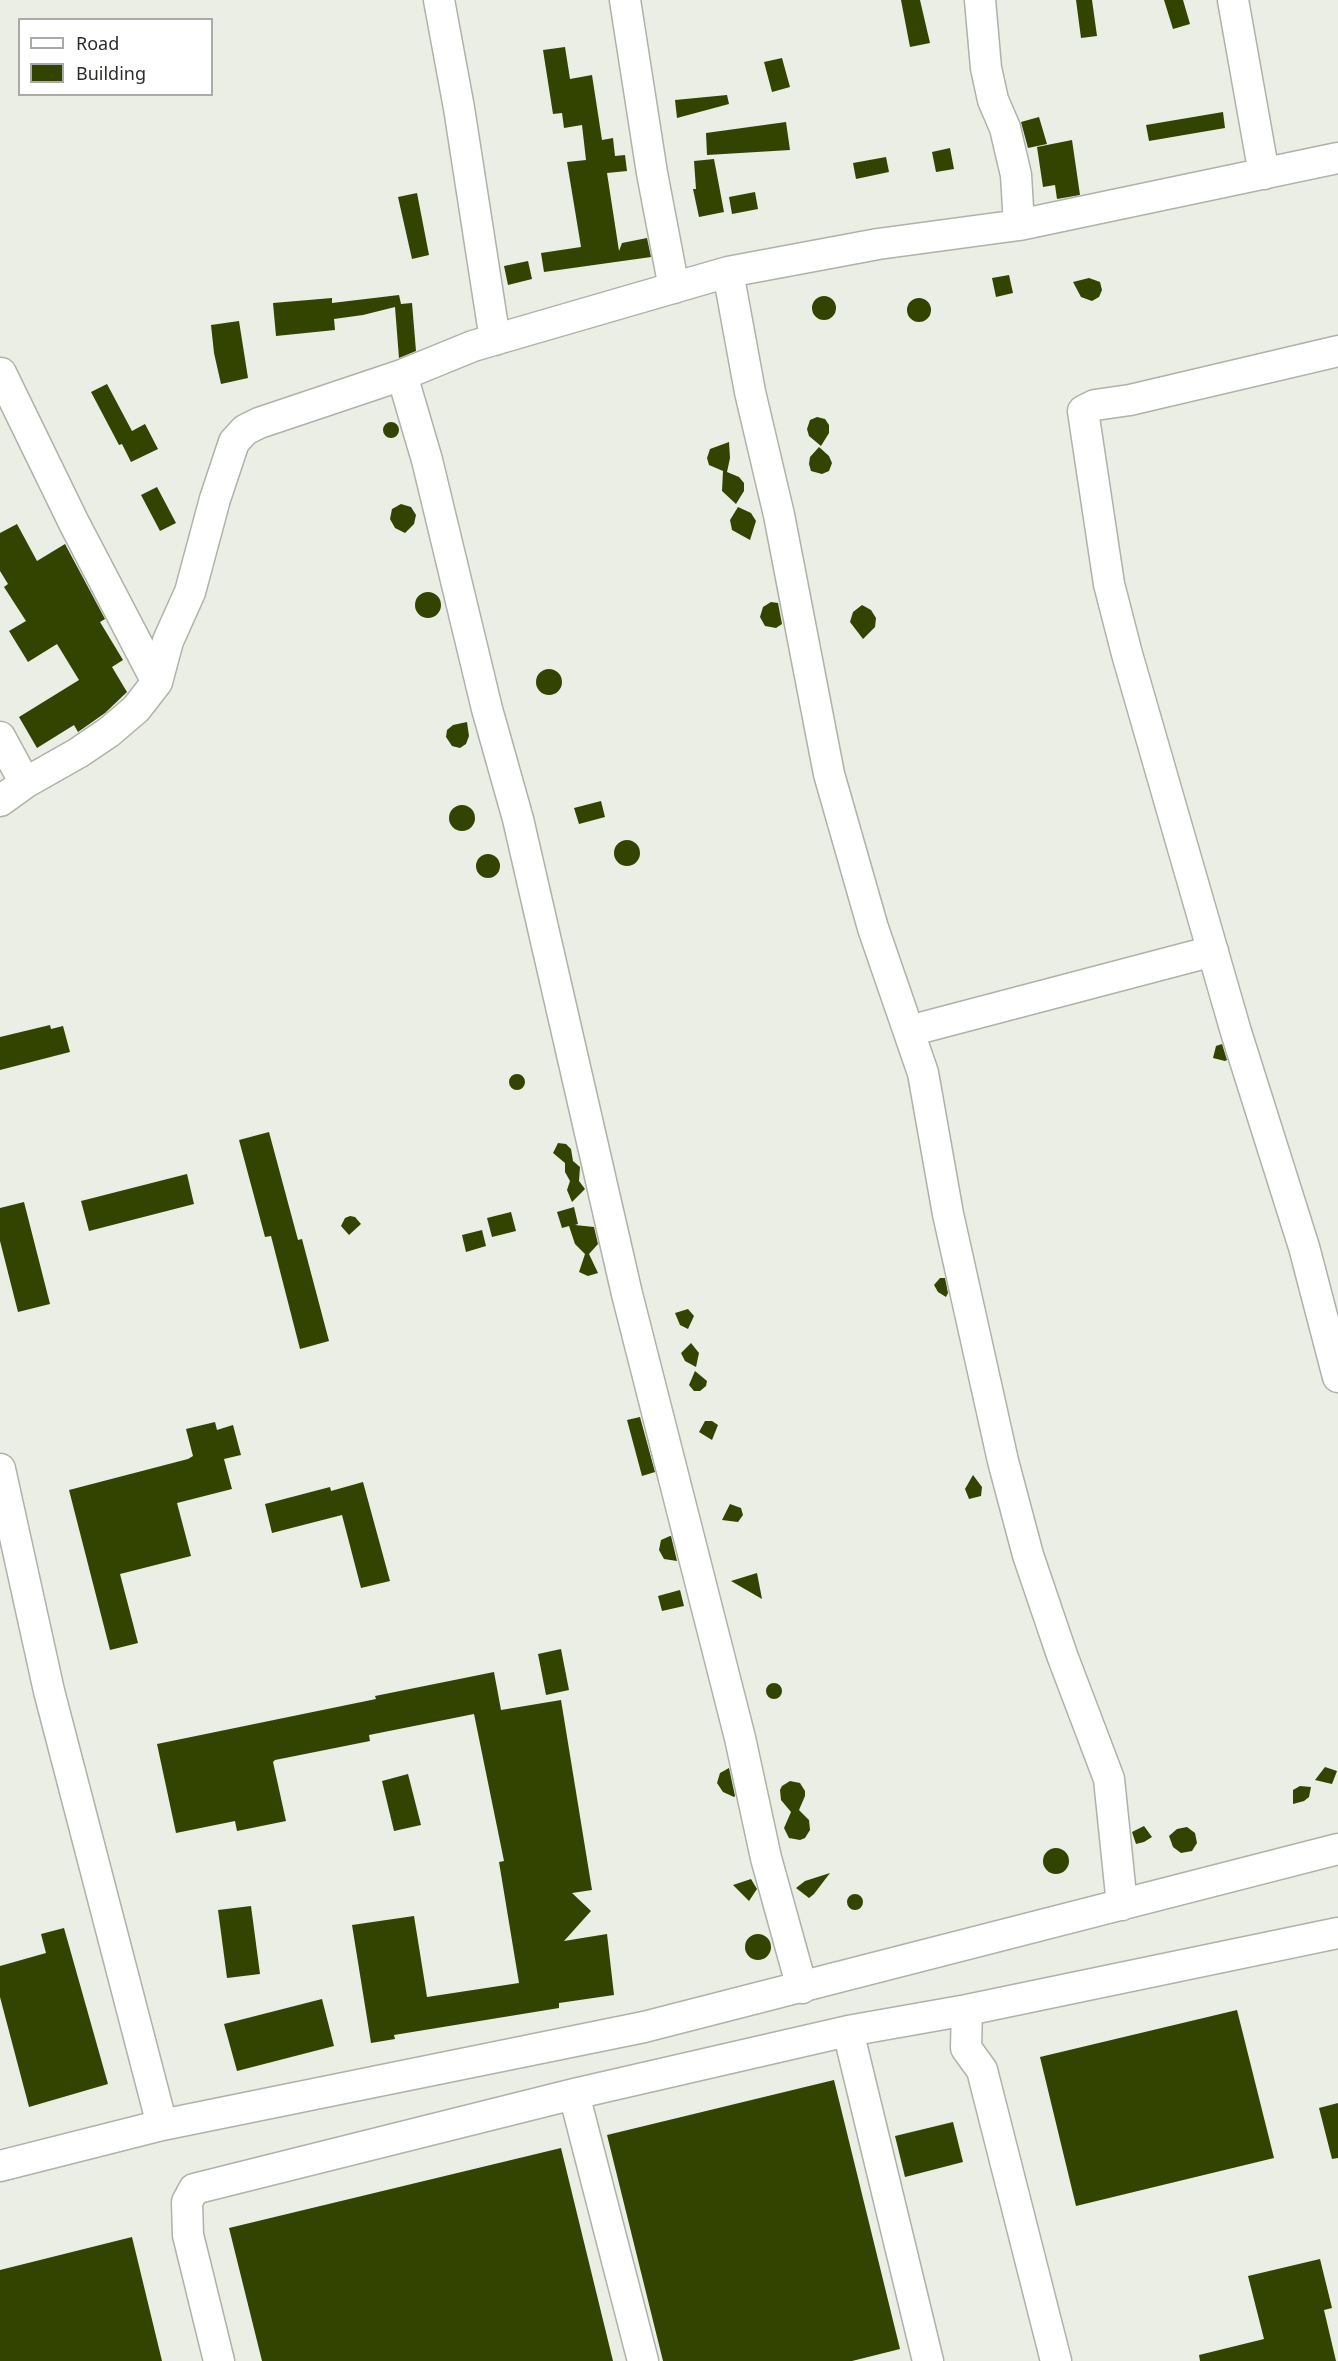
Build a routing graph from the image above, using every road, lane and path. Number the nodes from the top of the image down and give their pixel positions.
1 (439, 0) edge
2 (625, 0) edge
3 (980, 0) edge
4 (1233, 0) edge
5 (1338, 158) edge
6 (1264, 174) junction
7 (1019, 225) junction
8 (728, 272) junction
9 (674, 288) junction
10 (495, 340) junction
11 (1338, 351) edge
12 (1, 373) edge
13 (402, 375) junction
14 (157, 682) junction
15 (0, 737) edge
16 (25, 783) junction
17 (0, 801) edge
18 (1213, 951) junction
19 (909, 1031) junction
20 (1338, 1377) edge
21 (0, 1469) edge
22 (1338, 1850) edge
23 (1122, 1905) junction
24 (1338, 1933) edge
25 (802, 1988) junction
26 (967, 2010) junction
27 (848, 2031) junction
28 (574, 2094) junction
29 (162, 2125) junction
30 (0, 2166) edge
31 (219, 2361) edge
32 (643, 2361) edge
33 (928, 2361) edge
34 (1056, 2361) edge

1 - 10 street
2 - 9 street
3 - 7 street
4 - 6 street
5 - 6 street
6 - 7 street
7 - 8 street
8 - 9 street
8 - 19 street
9 - 10 street
10 - 13 street
11 - 18 street
12 - 14 street
13 - 14 street
13 - 25 street
14 - 16 street
15 - 16 street
16 - 17 street
18 - 19 street
18 - 20 street
19 - 23 street
21 - 29 street
22 - 23 street
23 - 25 street
24 - 26 street
25 - 29 street
26 - 27 street
26 - 34 street
27 - 28 street
27 - 33 street
28 - 31 street
28 - 32 street
29 - 30 street

